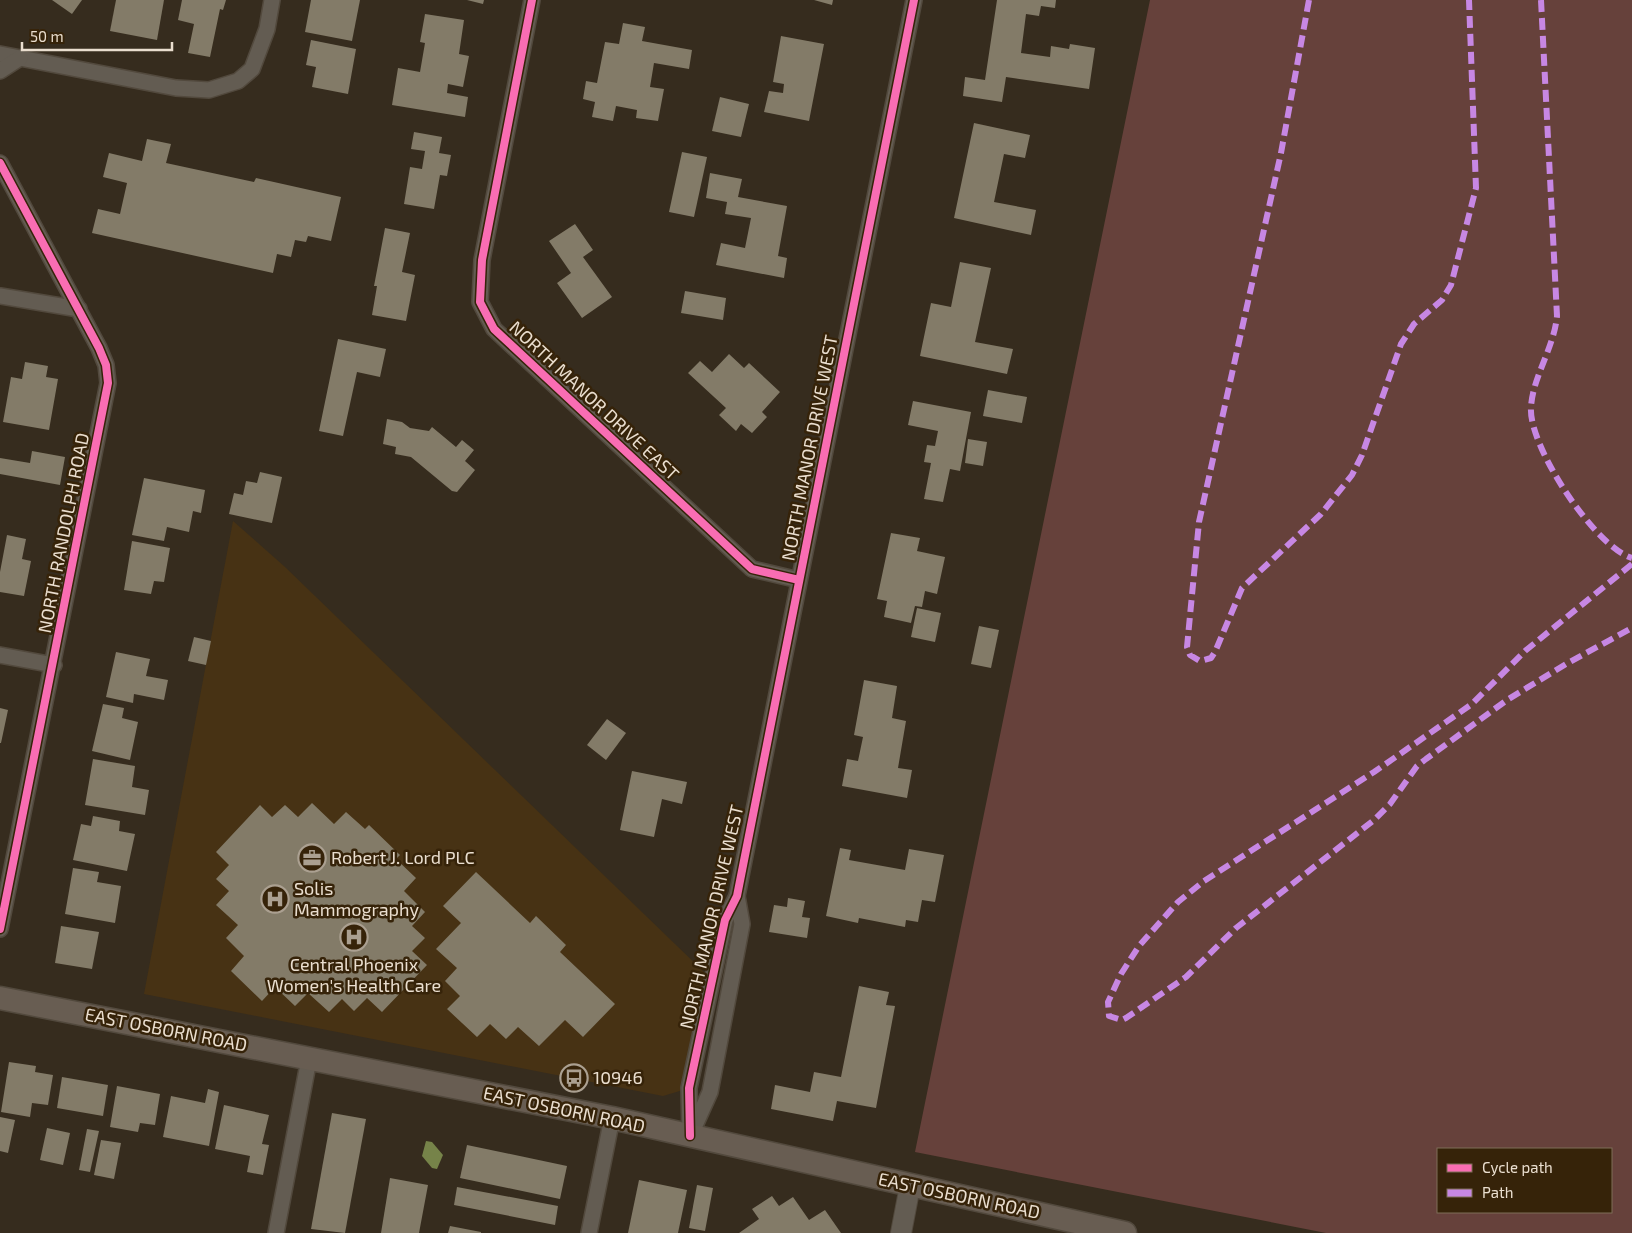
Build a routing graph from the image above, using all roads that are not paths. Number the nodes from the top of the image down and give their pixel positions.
1 (272, 0) edge
2 (532, 0) edge
3 (914, 0) edge
4 (0, 54) edge
5 (20, 58) junction
6 (0, 71) edge
7 (0, 163) edge
8 (0, 296) edge
9 (79, 309) junction
10 (799, 580) junction
11 (0, 655) edge
12 (54, 665) junction
13 (737, 896) junction
14 (0, 929) edge
15 (0, 998) edge
16 (704, 1015) junction
17 (724, 1018) junction
18 (309, 1059) junction
19 (612, 1118) junction
20 (690, 1136) junction
21 (910, 1186) junction
22 (276, 1233) edge
23 (589, 1233) edge
24 (901, 1233) edge
25 (1125, 1233) edge

1 - 5 street
2 - 10 street, NORTH MANOR DRIVE EAST
3 - 10 street, NORTH MANOR DRIVE WEST
4 - 5 street
5 - 6 street
7 - 9 street, NORTH RANDOLPH ROAD
8 - 9 street
9 - 12 street, NORTH RANDOLPH ROAD
10 - 13 street, NORTH MANOR DRIVE WEST
11 - 12 street
12 - 14 street, NORTH RANDOLPH ROAD
13 - 16 street, NORTH MANOR DRIVE WEST
13 - 17 street, NORTH MANOR DRIVE WEST
15 - 18 main road, EAST OSBORN ROAD
16 - 17 street, NORTH MANOR DRIVE WEST
16 - 20 street, NORTH MANOR DRIVE WEST
17 - 20 street, NORTH MANOR DRIVE WEST
18 - 19 main road, EAST OSBORN ROAD
18 - 22 street
19 - 20 main road, EAST OSBORN ROAD
19 - 23 street
20 - 21 main road, EAST OSBORN ROAD
21 - 24 street
21 - 25 main road, EAST OSBORN ROAD

